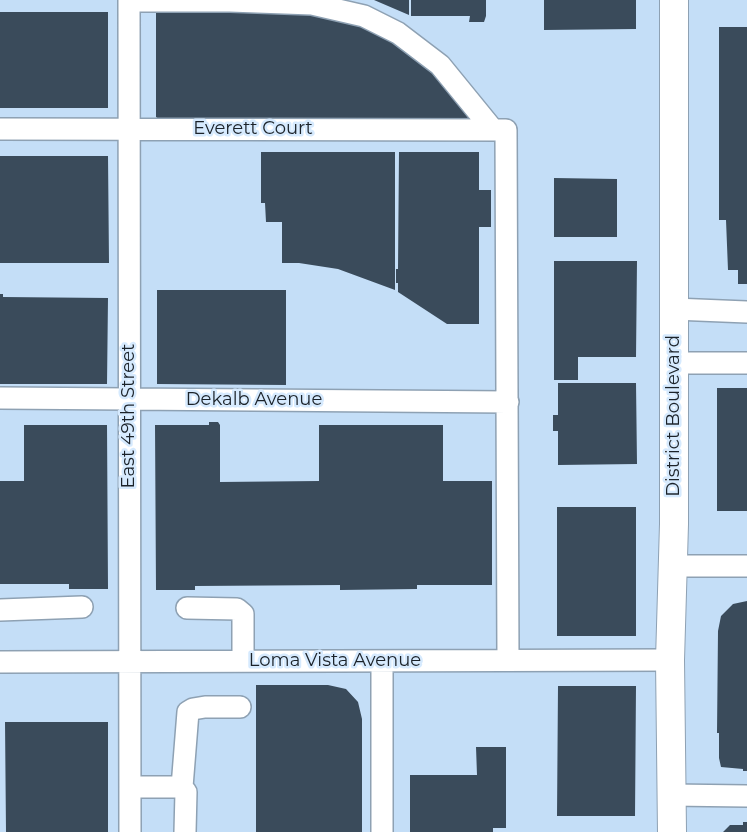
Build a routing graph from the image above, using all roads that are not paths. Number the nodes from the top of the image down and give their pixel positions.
1 (674, 0) edge
2 (128, 1) edge
3 (0, 129) edge
4 (129, 129) junction
5 (500, 130) junction
6 (674, 309) junction
7 (747, 312) edge
8 (674, 363) junction
9 (747, 363) edge
10 (0, 398) edge
11 (129, 398) junction
12 (508, 402) junction
13 (672, 566) junction
14 (747, 566) edge
15 (82, 607) dead end
16 (187, 608) dead end
17 (0, 610) edge
18 (508, 660) junction
19 (670, 660) junction
20 (130, 661) junction
21 (243, 661) junction
22 (382, 661) junction
23 (0, 662) edge
24 (240, 707) dead end
25 (130, 787) junction
26 (182, 787) junction
27 (672, 794) junction
28 (747, 796) edge
29 (130, 832) edge
30 (185, 832) edge
31 (382, 832) edge
32 (672, 832) edge

1 - 6 main road, District Boulevard
2 - 4 street, East 49th Street
2 - 5 street
3 - 4 street, Everett Court
4 - 5 street, Everett Court
4 - 11 street, East 49th Street
5 - 12 street
6 - 7 street
6 - 8 main road, District Boulevard
8 - 9 street
8 - 13 main road, District Boulevard
10 - 11 street, Dekalb Avenue
11 - 12 street, Dekalb Avenue
11 - 20 street, East 49th Street
12 - 18 street
13 - 14 street
13 - 19 main road, District Boulevard
15 - 17 street
16 - 21 street
18 - 19 street, Loma Vista Avenue
18 - 22 street, Loma Vista Avenue
19 - 27 main road, District Boulevard
20 - 21 street, Loma Vista Avenue
20 - 23 street, Loma Vista Avenue
20 - 25 street, East 49th Street
21 - 22 street, Loma Vista Avenue
22 - 31 street
24 - 26 street
25 - 26 street
25 - 29 street, East 49th Street
26 - 30 street
27 - 28 street
27 - 32 main road, District Boulevard

